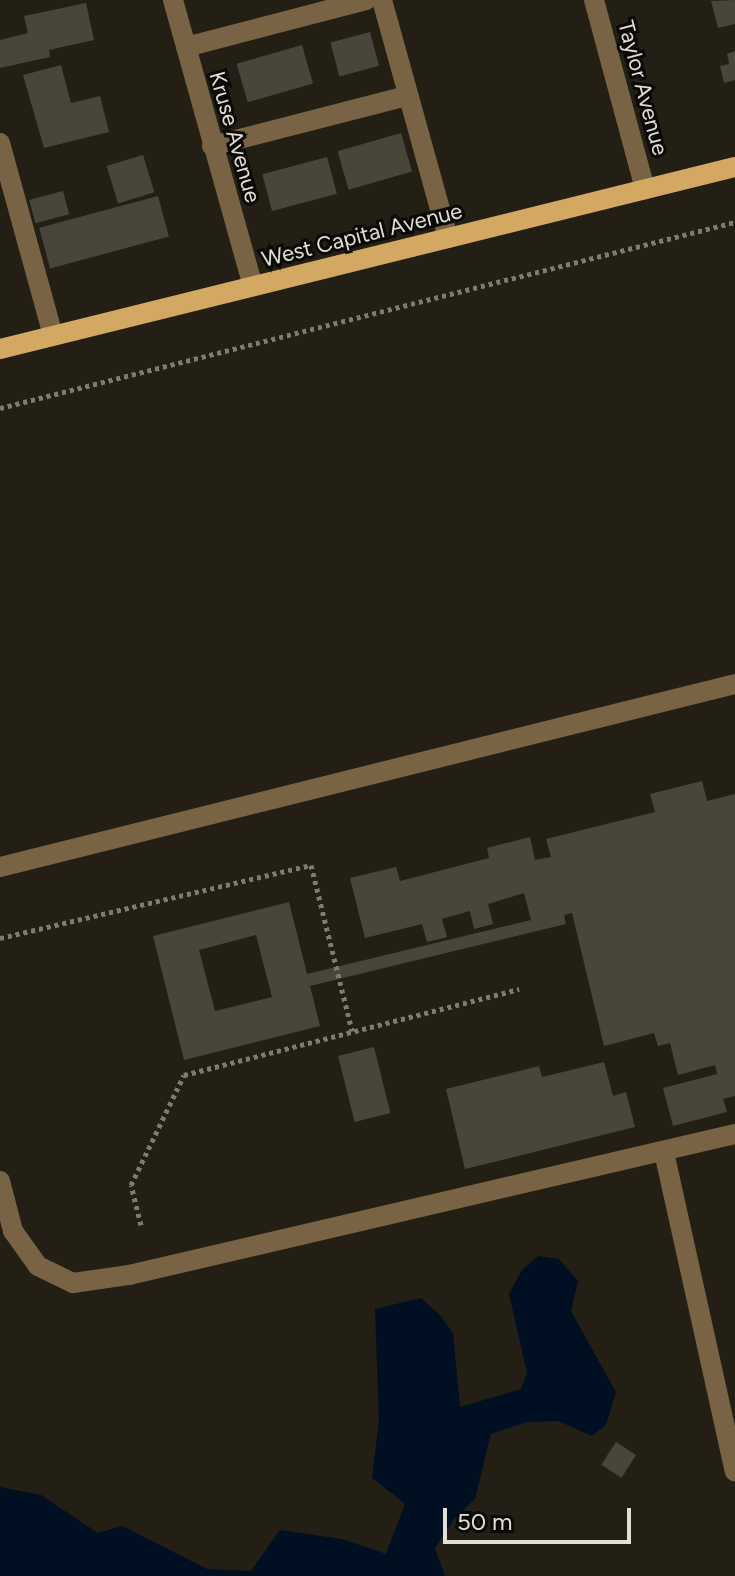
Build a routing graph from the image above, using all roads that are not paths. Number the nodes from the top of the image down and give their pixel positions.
1 (173, 0) edge
2 (366, 0) edge
3 (382, 0) edge
4 (594, 0) edge
5 (186, 47) junction
6 (407, 96) junction
7 (0, 143) edge
8 (212, 146) junction
9 (735, 167) edge
10 (645, 189) junction
11 (448, 238) junction
12 (253, 286) junction
13 (53, 335) junction
14 (0, 349) edge
15 (735, 684) edge
16 (0, 867) edge
17 (735, 1134) edge
18 (664, 1152) junction
19 (0, 1181) edge
20 (735, 1471) edge

1 - 5 street, Kruse Avenue
2 - 5 street
3 - 6 street
4 - 10 street, Taylor Avenue
5 - 8 street, Kruse Avenue
6 - 8 street
6 - 11 street
7 - 13 street
8 - 12 street, Kruse Avenue
9 - 10 main road, West Capital Avenue
10 - 11 main road, West Capital Avenue
11 - 12 main road, West Capital Avenue
12 - 13 main road, West Capital Avenue
13 - 14 main road, West Capital Avenue
15 - 16 street
17 - 18 street
18 - 19 street
18 - 20 street

